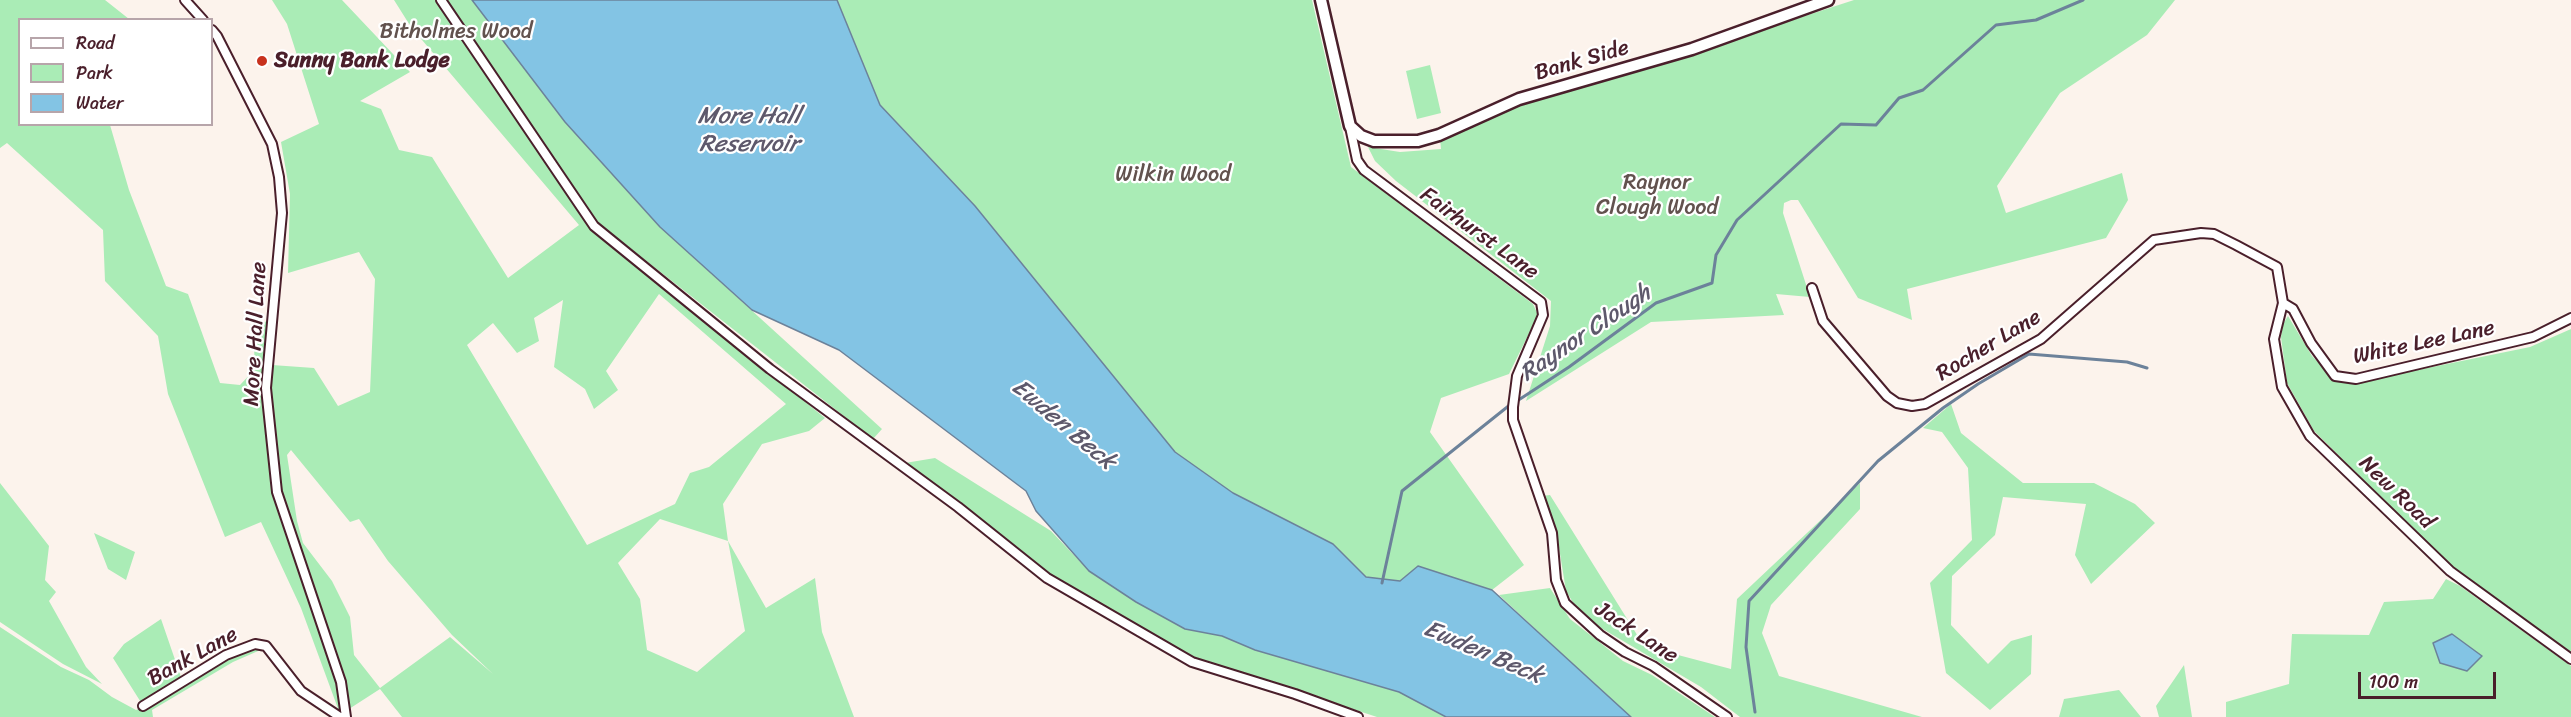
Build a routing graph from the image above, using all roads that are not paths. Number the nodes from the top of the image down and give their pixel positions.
1 (185, 0) edge
2 (441, 0) edge
3 (1321, 0) edge
4 (1828, 0) edge
5 (201, 18) edge
6 (213, 31) edge
7 (1350, 126) junction
8 (1812, 288) dead end
9 (2283, 303) junction
10 (2571, 318) edge
11 (1513, 420) joint
12 (2571, 659) edge
13 (143, 706) dead end
14 (340, 717) edge
15 (346, 717) edge
16 (1358, 717) edge
17 (1727, 717) edge

1 - 5 street
2 - 16 street
3 - 7 street
4 - 7 street, Bank Side
6 - 15 street, More Hall Lane
7 - 11 street, Fairhurst Lane
8 - 9 street, Rocher Lane
9 - 10 street, White Lee Lane
9 - 12 street, New Road
11 - 17 street, Jack Lane
13 - 14 street, Bank Lane

